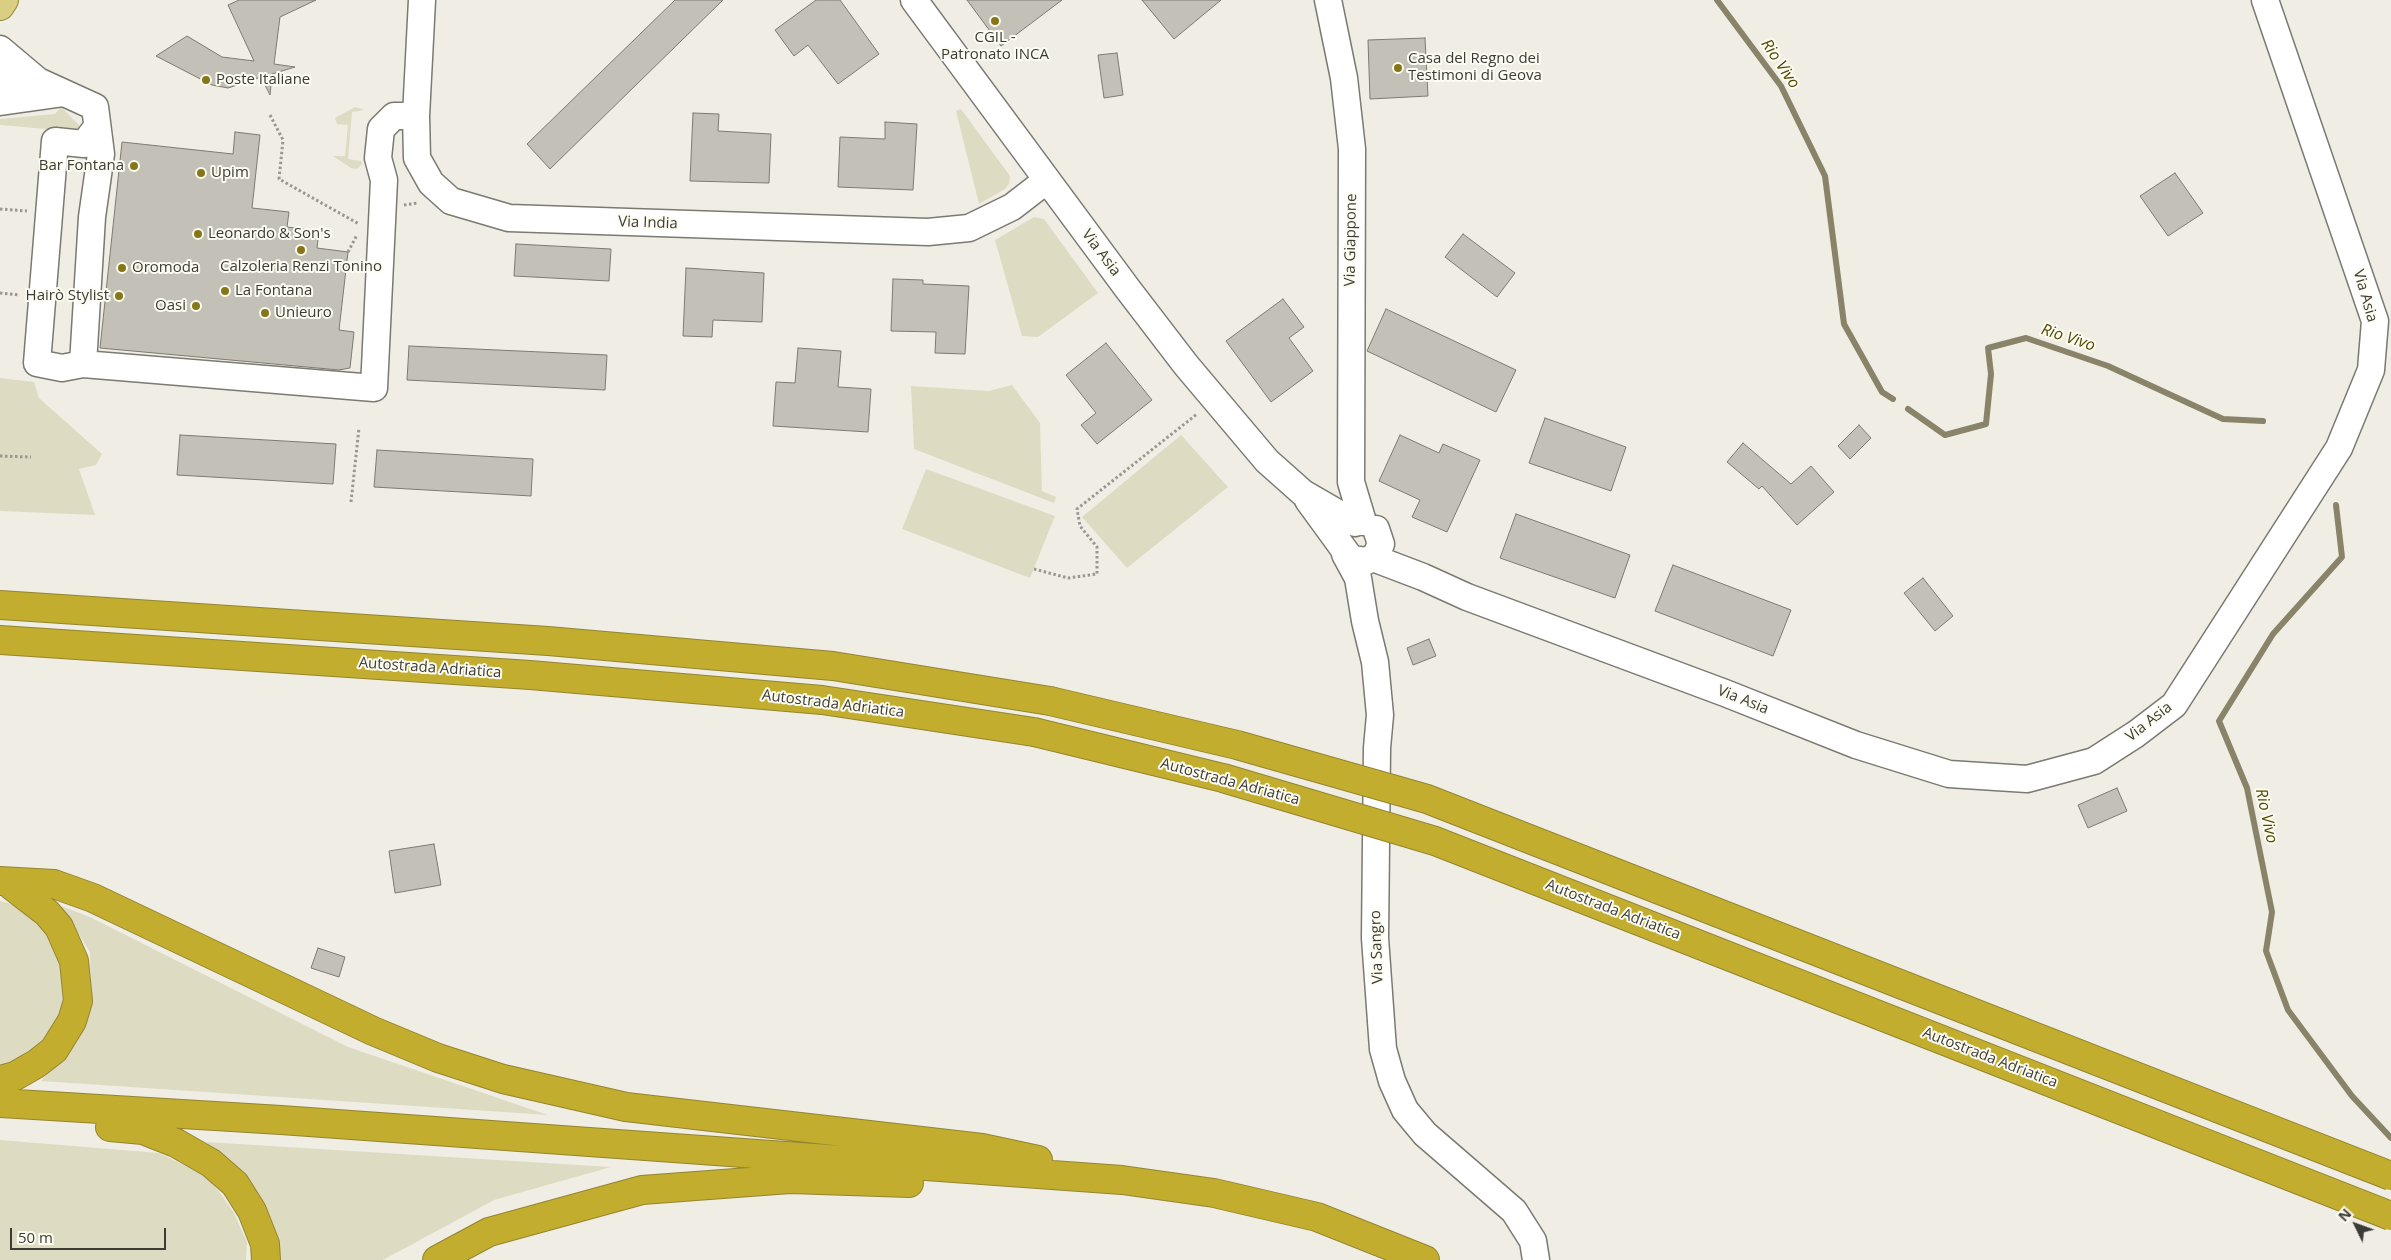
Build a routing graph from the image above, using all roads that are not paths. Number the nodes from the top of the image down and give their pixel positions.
1 (4, 0) edge
2 (422, 0) edge
3 (914, 0) edge
4 (1328, 0) edge
5 (2265, 0) edge
6 (0, 6) edge
7 (0, 50) edge
8 (38, 81) junction
9 (64, 92) junction
10 (4, 94) edge
11 (416, 116) junction
12 (98, 127) junction
13 (1047, 180) junction
14 (83, 364) junction
15 (1351, 482) junction
16 (1304, 493) junction
17 (1330, 508) junction
18 (1365, 525) junction
19 (1357, 560) junction
20 (1423, 576) junction
21 (0, 605) edge
22 (0, 640) edge
23 (3, 881) edge
24 (0, 1080) edge
25 (0, 1103) edge
26 (0, 1110) edge
27 (2391, 1176) edge
28 (1122, 1180) junction
29 (2391, 1216) edge
30 (266, 1260) edge
31 (437, 1260) edge
32 (1425, 1260) edge
33 (1536, 1260) edge

1 - 6 main road
2 - 11 street, Via India
3 - 13 street, Via Asia
4 - 15 street, Via Giappone
5 - 20 street, Via Asia
7 - 8 street
8 - 9 street
8 - 10 street
9 - 10 street
9 - 12 street
11 - 13 street, Via India
11 - 14 street
12 - 14 street
12 - 14 street
13 - 16 street, Via Asia
15 - 17 street
15 - 18 street, Via Giappone
16 - 17 street, Via Asia
16 - 19 street, Via Asia
17 - 18 street, Via Asia
18 - 19 street
18 - 19 street
18 - 20 street, Via Asia
19 - 20 street, Via Asia
19 - 33 street, Via Sangro
21 - 27 highway, bridge
22 - 29 highway, Autostrada Adriatica, bridge
23 - 24 highway
23 - 28 highway
25 - 28 highway
26 - 30 highway
28 - 31 highway
28 - 32 highway

